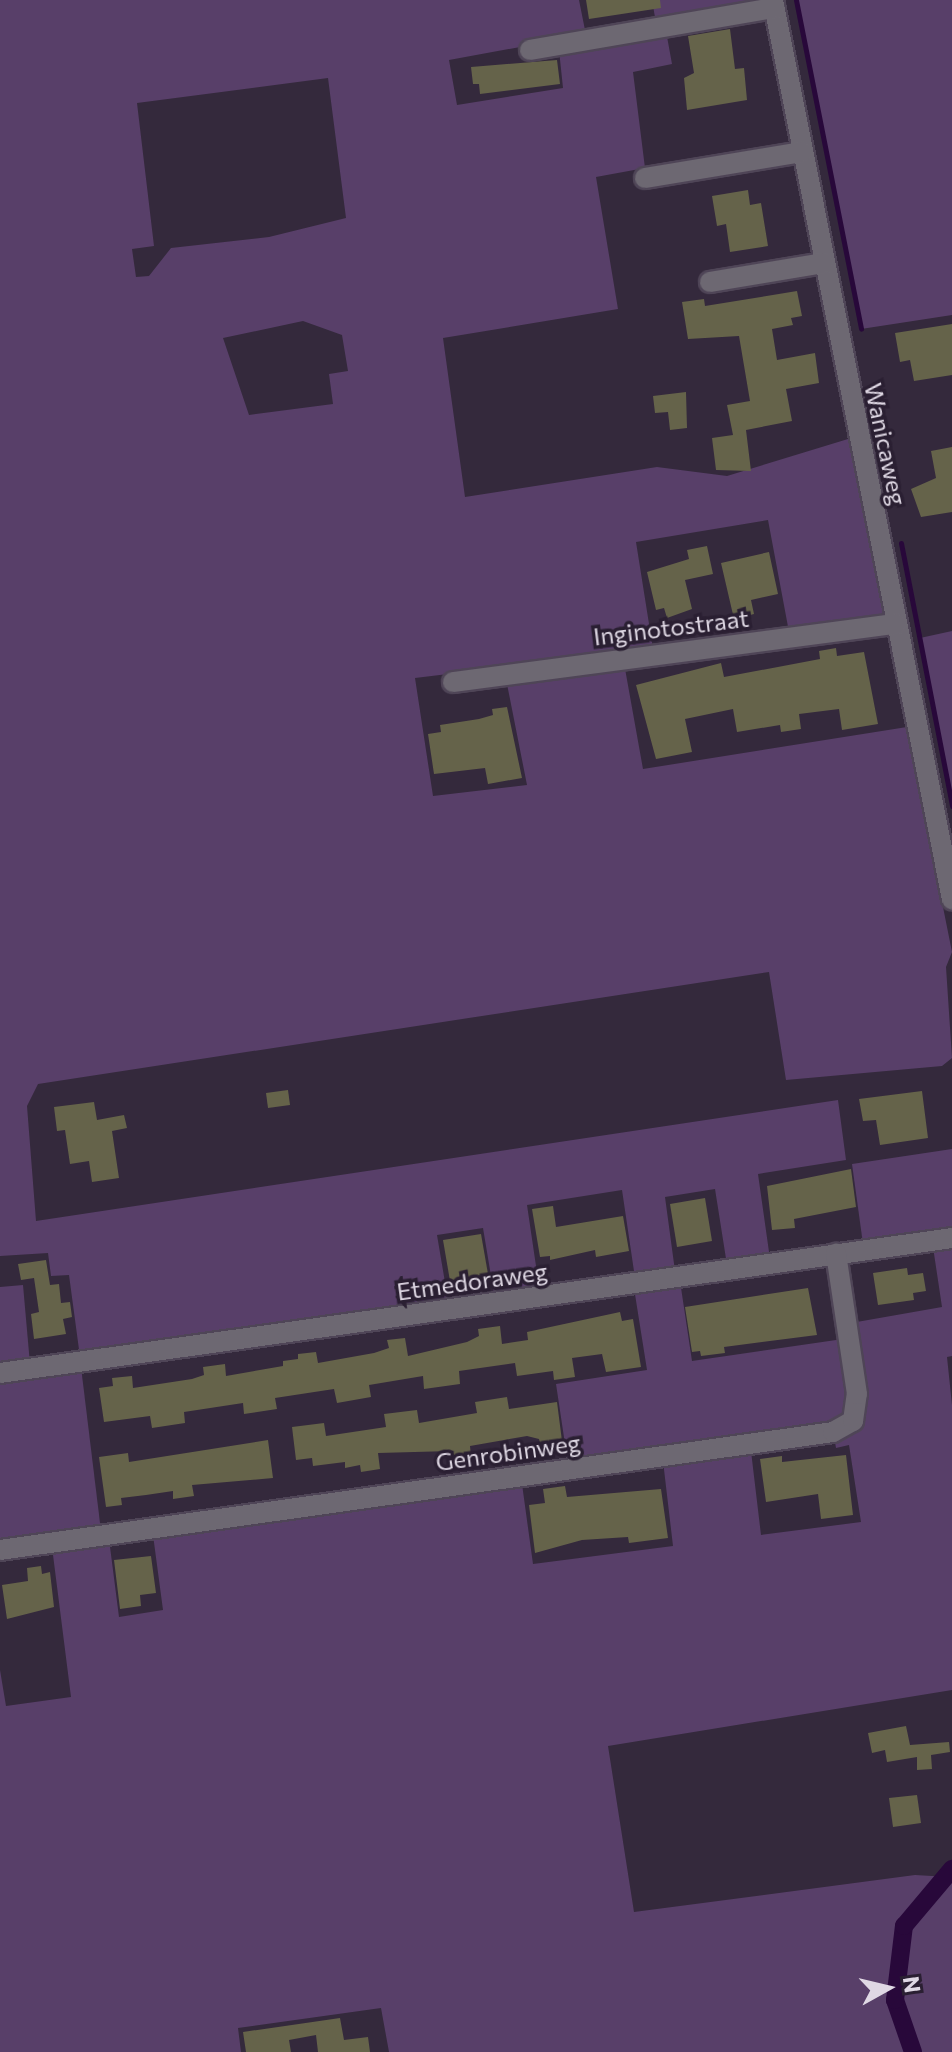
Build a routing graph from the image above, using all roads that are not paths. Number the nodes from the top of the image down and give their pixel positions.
1 (774, 4) edge
2 (530, 50) dead end
3 (802, 152) junction
4 (645, 178) dead end
5 (823, 263) junction
6 (710, 282) dead end
7 (896, 624) junction
8 (453, 682) dead end
9 (952, 899) edge
10 (952, 1238) edge
11 (836, 1254) junction
12 (0, 1373) edge
13 (0, 1550) edge

1 - 2 street
1 - 3 street, Wanicaweg
3 - 4 street
3 - 5 street, Wanicaweg
5 - 6 street
5 - 7 street, Wanicaweg
7 - 8 street, Inginotostraat
7 - 9 street, Wanicaweg
10 - 11 street, Etmedoraweg
11 - 12 street, Etmedoraweg
11 - 13 street, Genrobinweg

